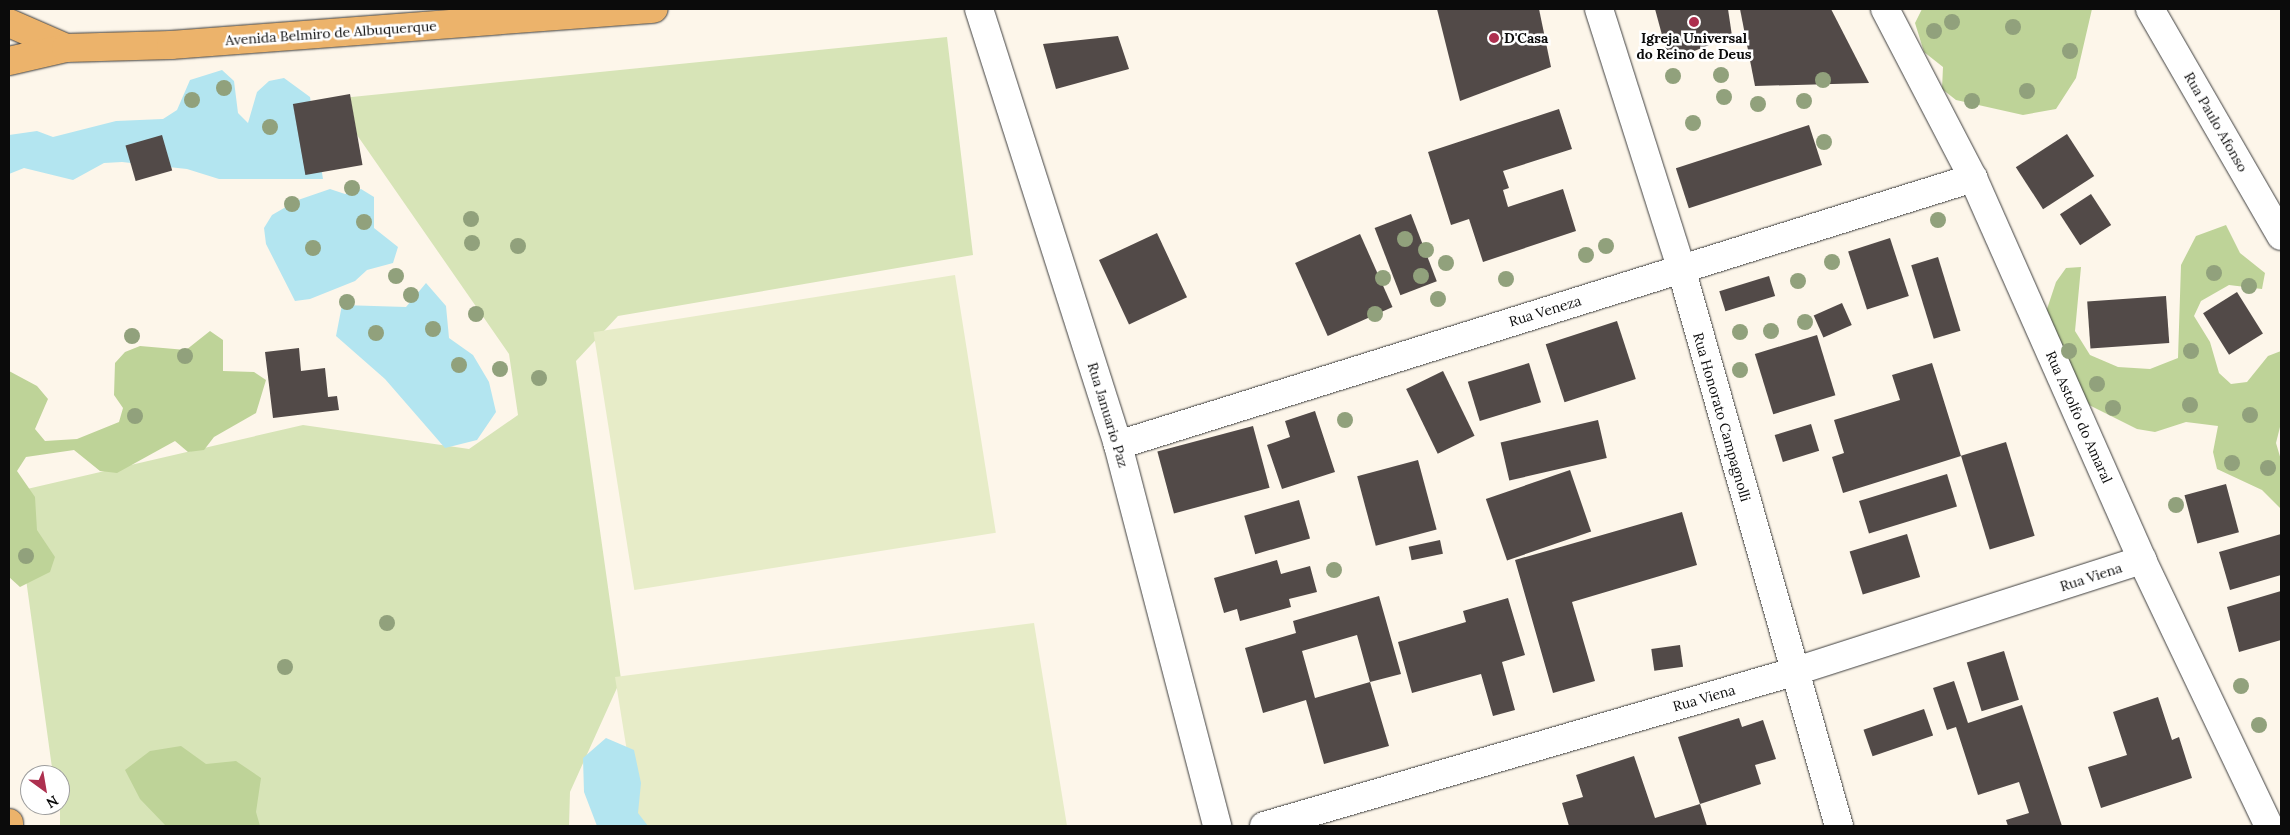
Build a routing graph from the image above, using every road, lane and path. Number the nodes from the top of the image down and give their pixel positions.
1 (654, 9) edge
2 (979, 9) edge
3 (1599, 9) edge
4 (1885, 9) edge
5 (2150, 9) edge
6 (9, 23) edge
7 (66, 48) junction
8 (9, 61) edge
9 (1973, 178) junction
10 (2281, 236) edge
11 (1681, 268) junction
12 (1118, 445) junction
13 (2142, 560) junction
14 (1793, 672) junction
15 (1218, 826) edge
16 (1264, 826) edge
17 (1839, 826) edge
18 (2269, 826) edge

1 - 7 main road, Avenida Belmiro de Albuquerque
2 - 12 street, Rua Januario Paz
3 - 11 street, Rua Honorato Campagnolli
4 - 9 street, Rua Astolfo do Amaral
5 - 10 street, Rua Paulo Afonso
6 - 7 main road
7 - 8 main road, Avenida Belmiro de Albuquerque
9 - 11 street, Rua Veneza
9 - 13 street, Rua Astolfo do Amaral
11 - 12 street, Rua Veneza
11 - 14 street, Rua Honorato Campagnolli
12 - 15 street, Rua Januario Paz
13 - 14 street, Rua Viena
13 - 18 street, Rua Astolfo do Amaral
14 - 16 street, Rua Viena
14 - 17 street, Rua Honorato Campagnolli

